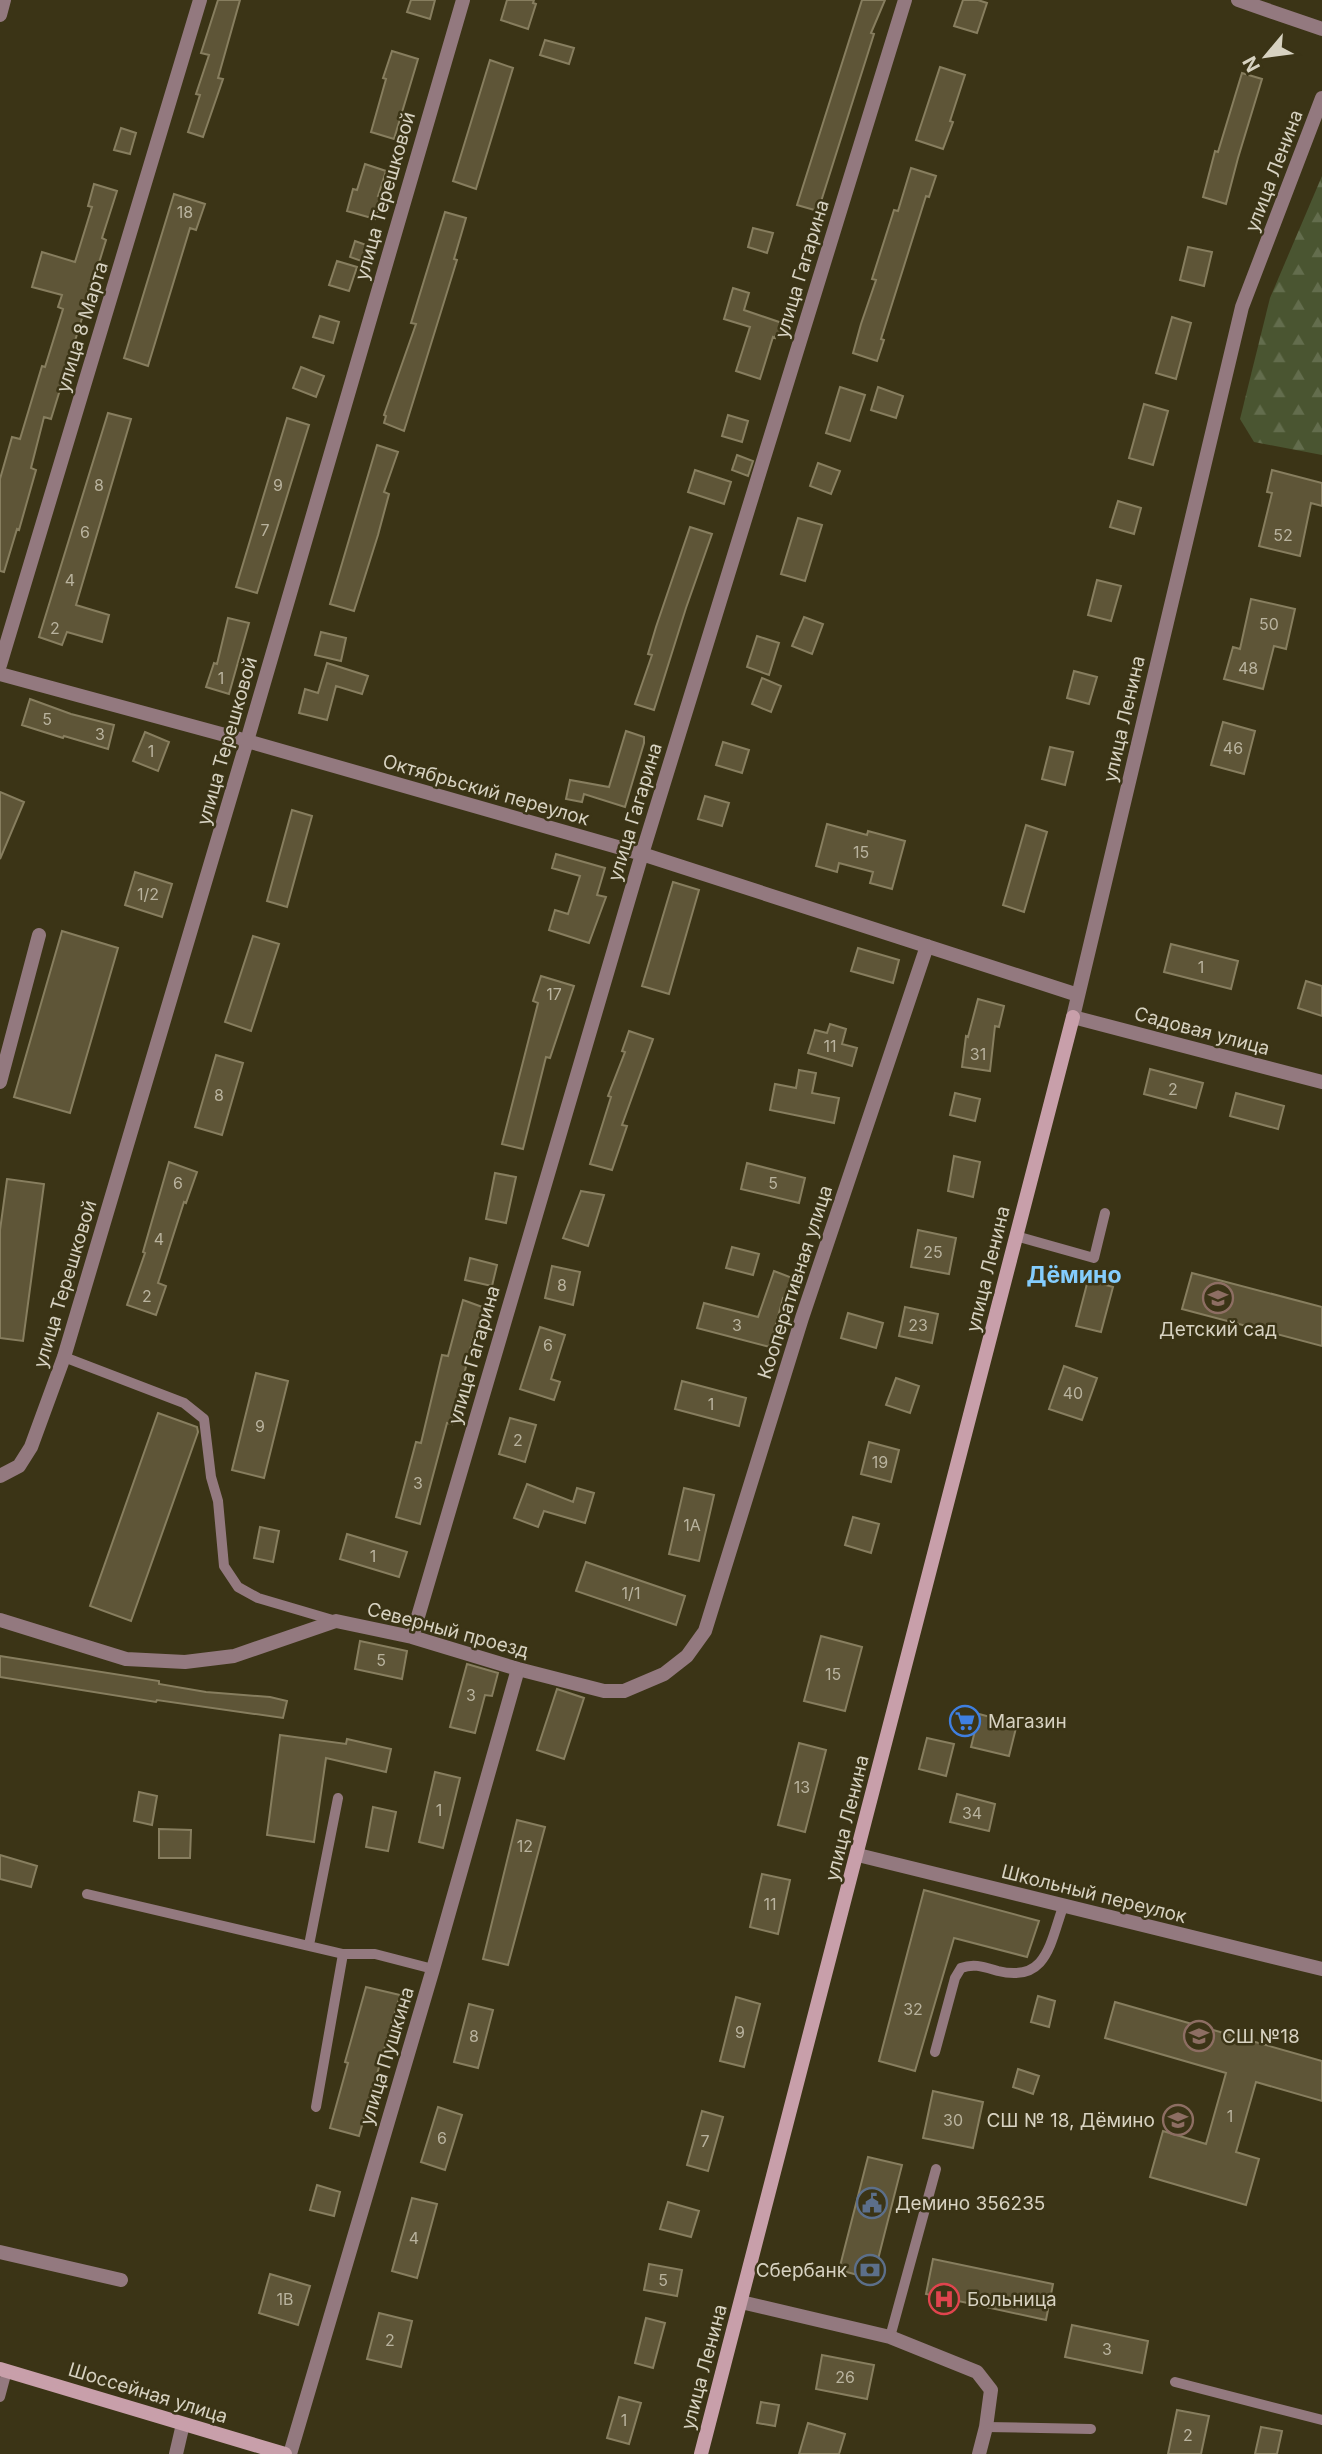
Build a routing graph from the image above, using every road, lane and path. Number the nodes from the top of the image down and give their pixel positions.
1 (4, 0) edge
2 (200, 0) edge
3 (463, 0) edge
4 (905, 0) edge
5 (1238, 0) edge
6 (0, 15) edge
7 (1322, 29) edge
8 (1322, 98) edge
9 (0, 664) edge
10 (0, 674) edge
11 (247, 741) junction
12 (642, 854) junction
13 (39, 935) dead end
14 (927, 946) junction
15 (1078, 995) junction
16 (1073, 1017) junction
17 (0, 1082) edge
18 (1322, 1082) edge
19 (1105, 1213) dead end
20 (1016, 1236) junction
21 (64, 1357) junction
22 (0, 1476) edge
23 (0, 1620) edge
24 (337, 1621) junction
25 (705, 1631) joint
26 (411, 1637) junction
27 (518, 1669) junction
28 (338, 1798) dead end
29 (858, 1855) junction
30 (87, 1894) dead end
31 (1063, 1907) junction
32 (309, 1945) junction
33 (343, 1954) junction
34 (433, 1969) junction
35 (1322, 1969) edge
36 (935, 2052) dead end
37 (316, 2107) dead end
38 (936, 2169) dead end
39 (0, 2252) edge
40 (121, 2280) dead end
41 (741, 2302) junction
42 (890, 2337) junction
43 (3, 2370) edge
44 (1175, 2382) dead end
45 (0, 2397) edge
46 (1322, 2420) edge
47 (183, 2424) junction
48 (986, 2427) junction
49 (1091, 2429) dead end
50 (176, 2454) edge
51 (288, 2454) edge
52 (701, 2454) edge
53 (979, 2454) edge

1 - 6 street
2 - 9 street, улица 8 Марта
3 - 11 street, улица Терешковой
4 - 12 street, улица Гагарина
5 - 7 street
8 - 15 street, улица Ленина
10 - 11 street, Октябрьский переулок
11 - 12 street, Октябрьский переулок
11 - 21 street, улица Терешковой
12 - 14 street, Октябрьский переулок
12 - 26 street, улица Гагарина
13 - 17 street
14 - 15 street, Октябрьский переулок
14 - 25 street, Кооперативная улица
15 - 16 street, улица Ленина
16 - 18 street, Садовая улица
16 - 20 street, улица Ленина
19 - 20 lane
20 - 29 street, улица Ленина
21 - 22 street, улица Терешковой
21 - 24 lane
23 - 24 street, Северный проезд
24 - 26 street, Северный проезд
25 - 27 street, Северный проезд
26 - 27 street, Северный проезд
27 - 34 street, улица Пушкина
28 - 32 lane
29 - 31 street, Школьный переулок
29 - 41 street, улица Ленина
30 - 32 lane
31 - 35 street, Школьный переулок
31 - 36 lane
32 - 33 lane
33 - 34 lane
33 - 37 lane
34 - 51 street, улица Пушкина
38 - 42 lane
39 - 40 street
41 - 42 street
41 - 52 street, улица Ленина
42 - 48 street
43 - 45 lane
43 - 47 street, Шоссейная улица
44 - 46 lane
47 - 50 street
47 - 51 street, Шоссейная улица
48 - 49 lane
48 - 53 street

